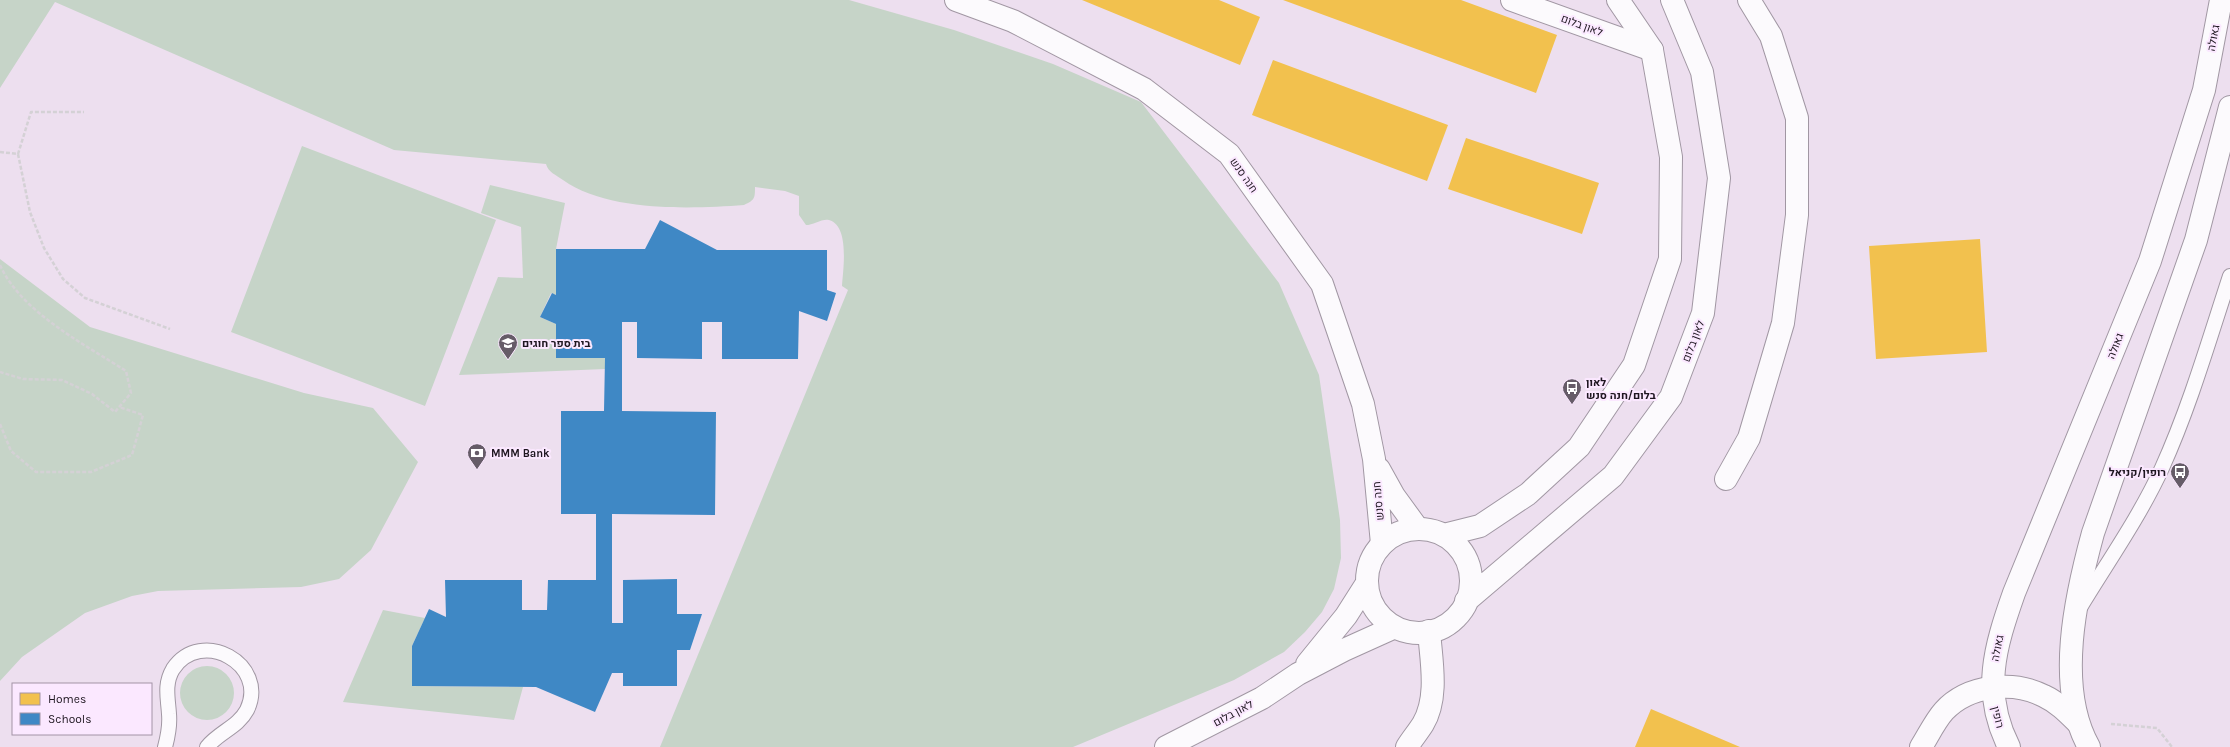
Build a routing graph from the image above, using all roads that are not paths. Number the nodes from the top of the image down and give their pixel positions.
1 (956, 0) edge
2 (1512, 0) edge
3 (1618, 0) edge
4 (1672, 0) edge
5 (1749, 0) edge
6 (2220, 0) edge
7 (1652, 50) junction
8 (2230, 107) edge
9 (2230, 276) edge
10 (1374, 459) junction
11 (1726, 479) dead end
12 (1418, 529) junction
13 (1444, 535) junction
14 (1382, 544) junction
15 (1367, 583) junction
16 (1466, 601) junction
17 (2075, 614) junction
18 (1395, 627) junction
19 (1429, 631) junction
20 (1298, 674) junction
21 (1992, 686) junction
22 (2081, 738) edge
23 (165, 747) edge
24 (207, 747) edge
25 (1166, 747) edge
26 (1407, 747) edge
27 (1921, 747) edge
28 (2009, 747) edge

1 - 10 street, חנה סנש
2 - 7 street, לאון בלום
3 - 7 street
4 - 16 street, לאון בלום
5 - 11 street
6 - 21 street, גאולה
7 - 13 street
8 - 17 street
9 - 17 lane
10 - 12 street, חנה סנש
10 - 14 street, חנה סנש
12 - 13 street
12 - 14 street
13 - 16 street
14 - 15 street
15 - 18 street
15 - 20 street, לאון בלום
16 - 19 street
17 - 22 street
18 - 19 street
18 - 20 street, לאון בלום
19 - 26 street
20 - 25 street, לאון בלום
21 - 22 street
21 - 27 street
21 - 28 street, רופין
23 - 24 lane

